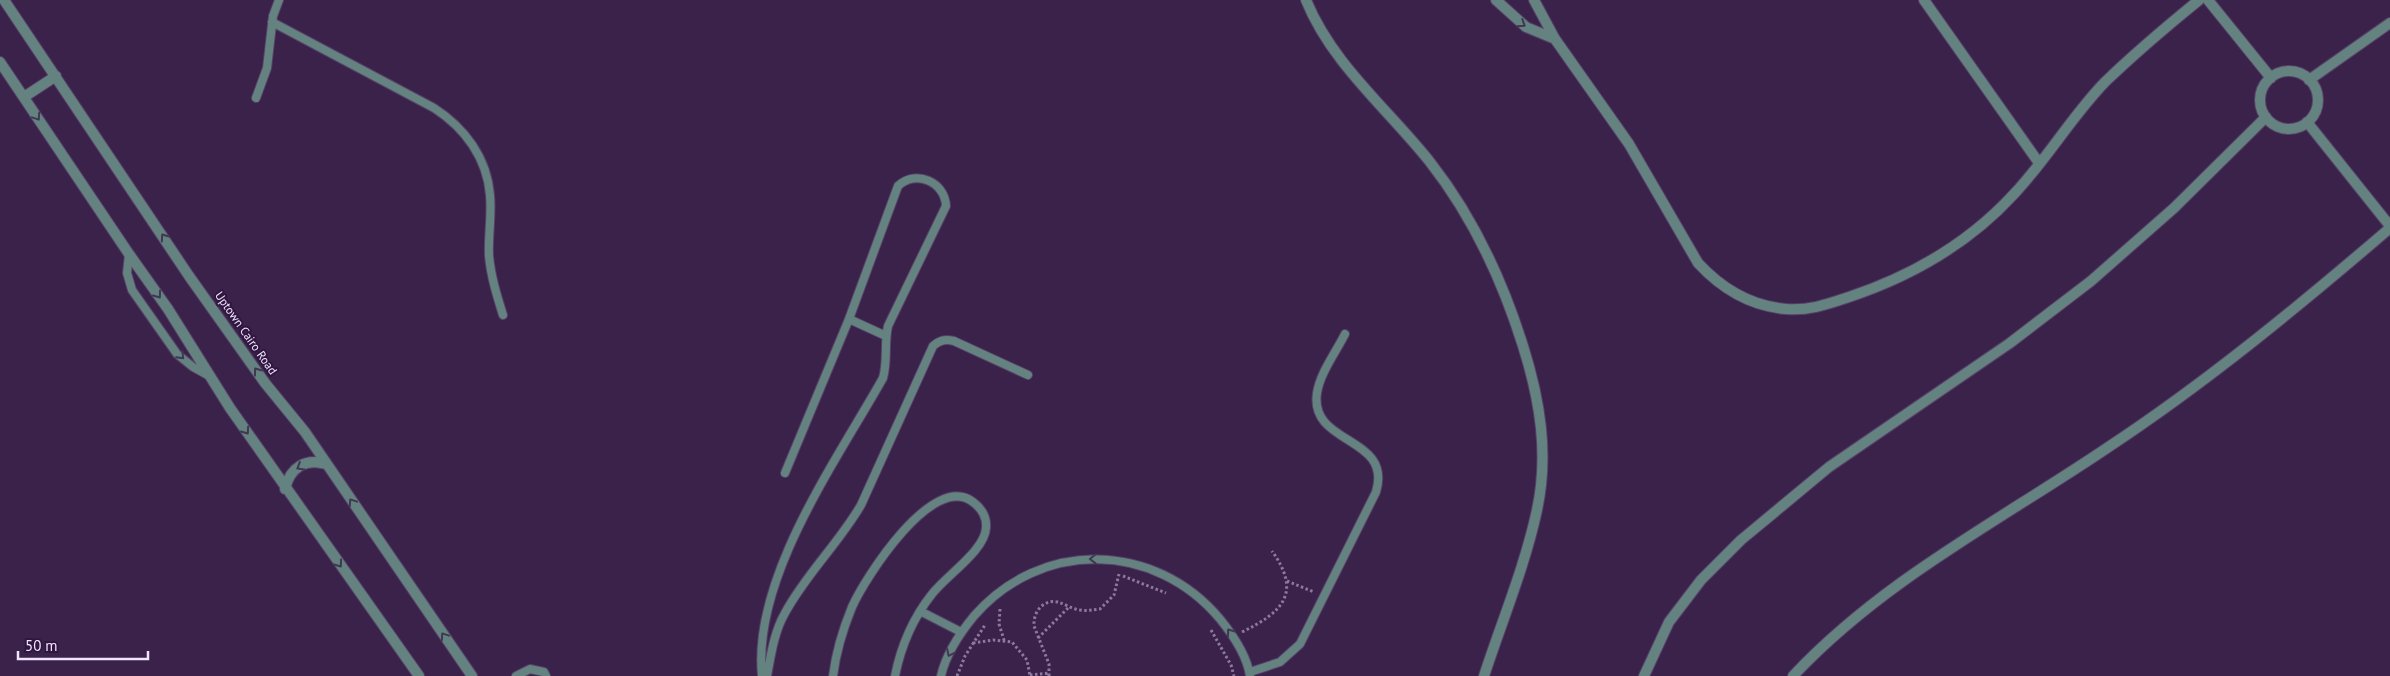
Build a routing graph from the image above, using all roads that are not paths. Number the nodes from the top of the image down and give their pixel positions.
1 (4, 0) edge
2 (279, 0) edge
3 (1306, 0) edge
4 (1496, 0) edge
5 (1534, 0) edge
6 (1924, 0) edge
7 (2199, 0) edge
8 (2208, 0) edge
9 (272, 22) junction
10 (2390, 23) edge
11 (1555, 39) junction
12 (0, 62) edge
13 (56, 76) junction
14 (2270, 78) junction
15 (2309, 80) junction
16 (24, 97) junction
17 (256, 98) dead end
18 (2266, 117) junction
19 (2307, 122) junction
20 (2039, 163) junction
21 (2390, 227) edge
22 (128, 254) junction
23 (503, 316) dead end
24 (849, 319) junction
25 (1345, 334) dead end
26 (886, 336) junction
27 (211, 376) junction
28 (1028, 376) dead end
29 (326, 464) junction
30 (785, 472) dead end
31 (285, 489) junction
32 (920, 611) junction
33 (961, 632) junction
34 (1250, 674) edge
35 (419, 676) edge
36 (472, 676) edge
37 (516, 676) edge
38 (546, 676) edge
39 (762, 676) edge
40 (767, 676) edge
41 (833, 676) edge
42 (895, 676) edge
43 (942, 676) edge
44 (1484, 676) edge
45 (1644, 676) edge
46 (1793, 676) edge

1 - 13 street, Uptown Cairo Road
2 - 9 lane
3 - 44 street
4 -> 11 street
5 - 11 street
6 - 20 street
7 - 20 street
8 - 14 street
9 - 17 lane
9 - 23 lane
10 - 15 street
11 - 20 street
12 - 16 street
13 - 16 street
29 -> 13 street, Uptown Cairo Road
14 - 15 street
14 - 18 street
15 - 19 street
16 -> 22 street
18 - 19 street
18 - 45 street
19 - 21 street
21 - 46 street
22 -> 27 street
22 -> 27 lane
24 - 26 lane
24 - 26 lane
24 - 30 lane
25 - 34 lane
26 - 39 lane
27 -> 31 street
28 - 40 lane
29 -> 31 street
36 -> 29 street, Uptown Cairo Road
31 -> 35 street
32 - 33 lane
32 - 41 lane
32 - 42 lane
34 -> 33 lane
33 -> 43 lane
37 - 38 lane

